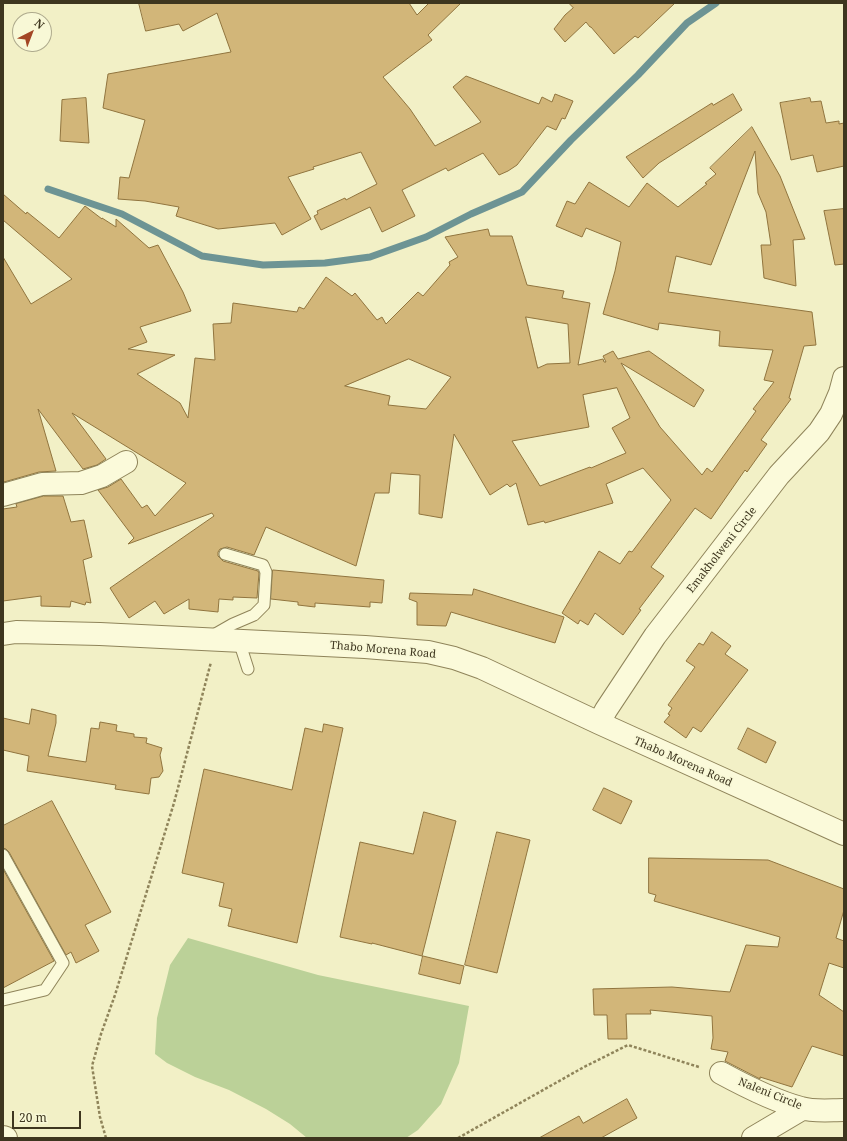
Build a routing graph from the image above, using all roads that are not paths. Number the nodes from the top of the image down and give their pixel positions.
1 (844, 378) edge
2 (126, 462) dead end
3 (3, 495) edge
4 (224, 554) dead end
5 (3, 634) edge
6 (212, 640) junction
7 (239, 641) junction
8 (248, 669) dead end
9 (599, 723) junction
10 (844, 834) edge
11 (3, 855) edge
12 (3, 1000) edge
13 (721, 1073) road end
14 (802, 1109) junction
15 (844, 1110) edge
16 (3, 1137) edge
17 (6, 1138) edge
18 (753, 1138) edge

1 - 9 street, Emakholweni Circle
2 - 3 street
4 - 6 lane
5 - 6 street, Thabo Morena Road
6 - 7 street, Thabo Morena Road
7 - 8 lane
7 - 9 street, Thabo Morena Road
9 - 10 street, Thabo Morena Road
11 - 12 lane
13 - 14 street, Naleni Circle
14 - 15 street, Naleni Circle
14 - 18 street
16 - 17 street

